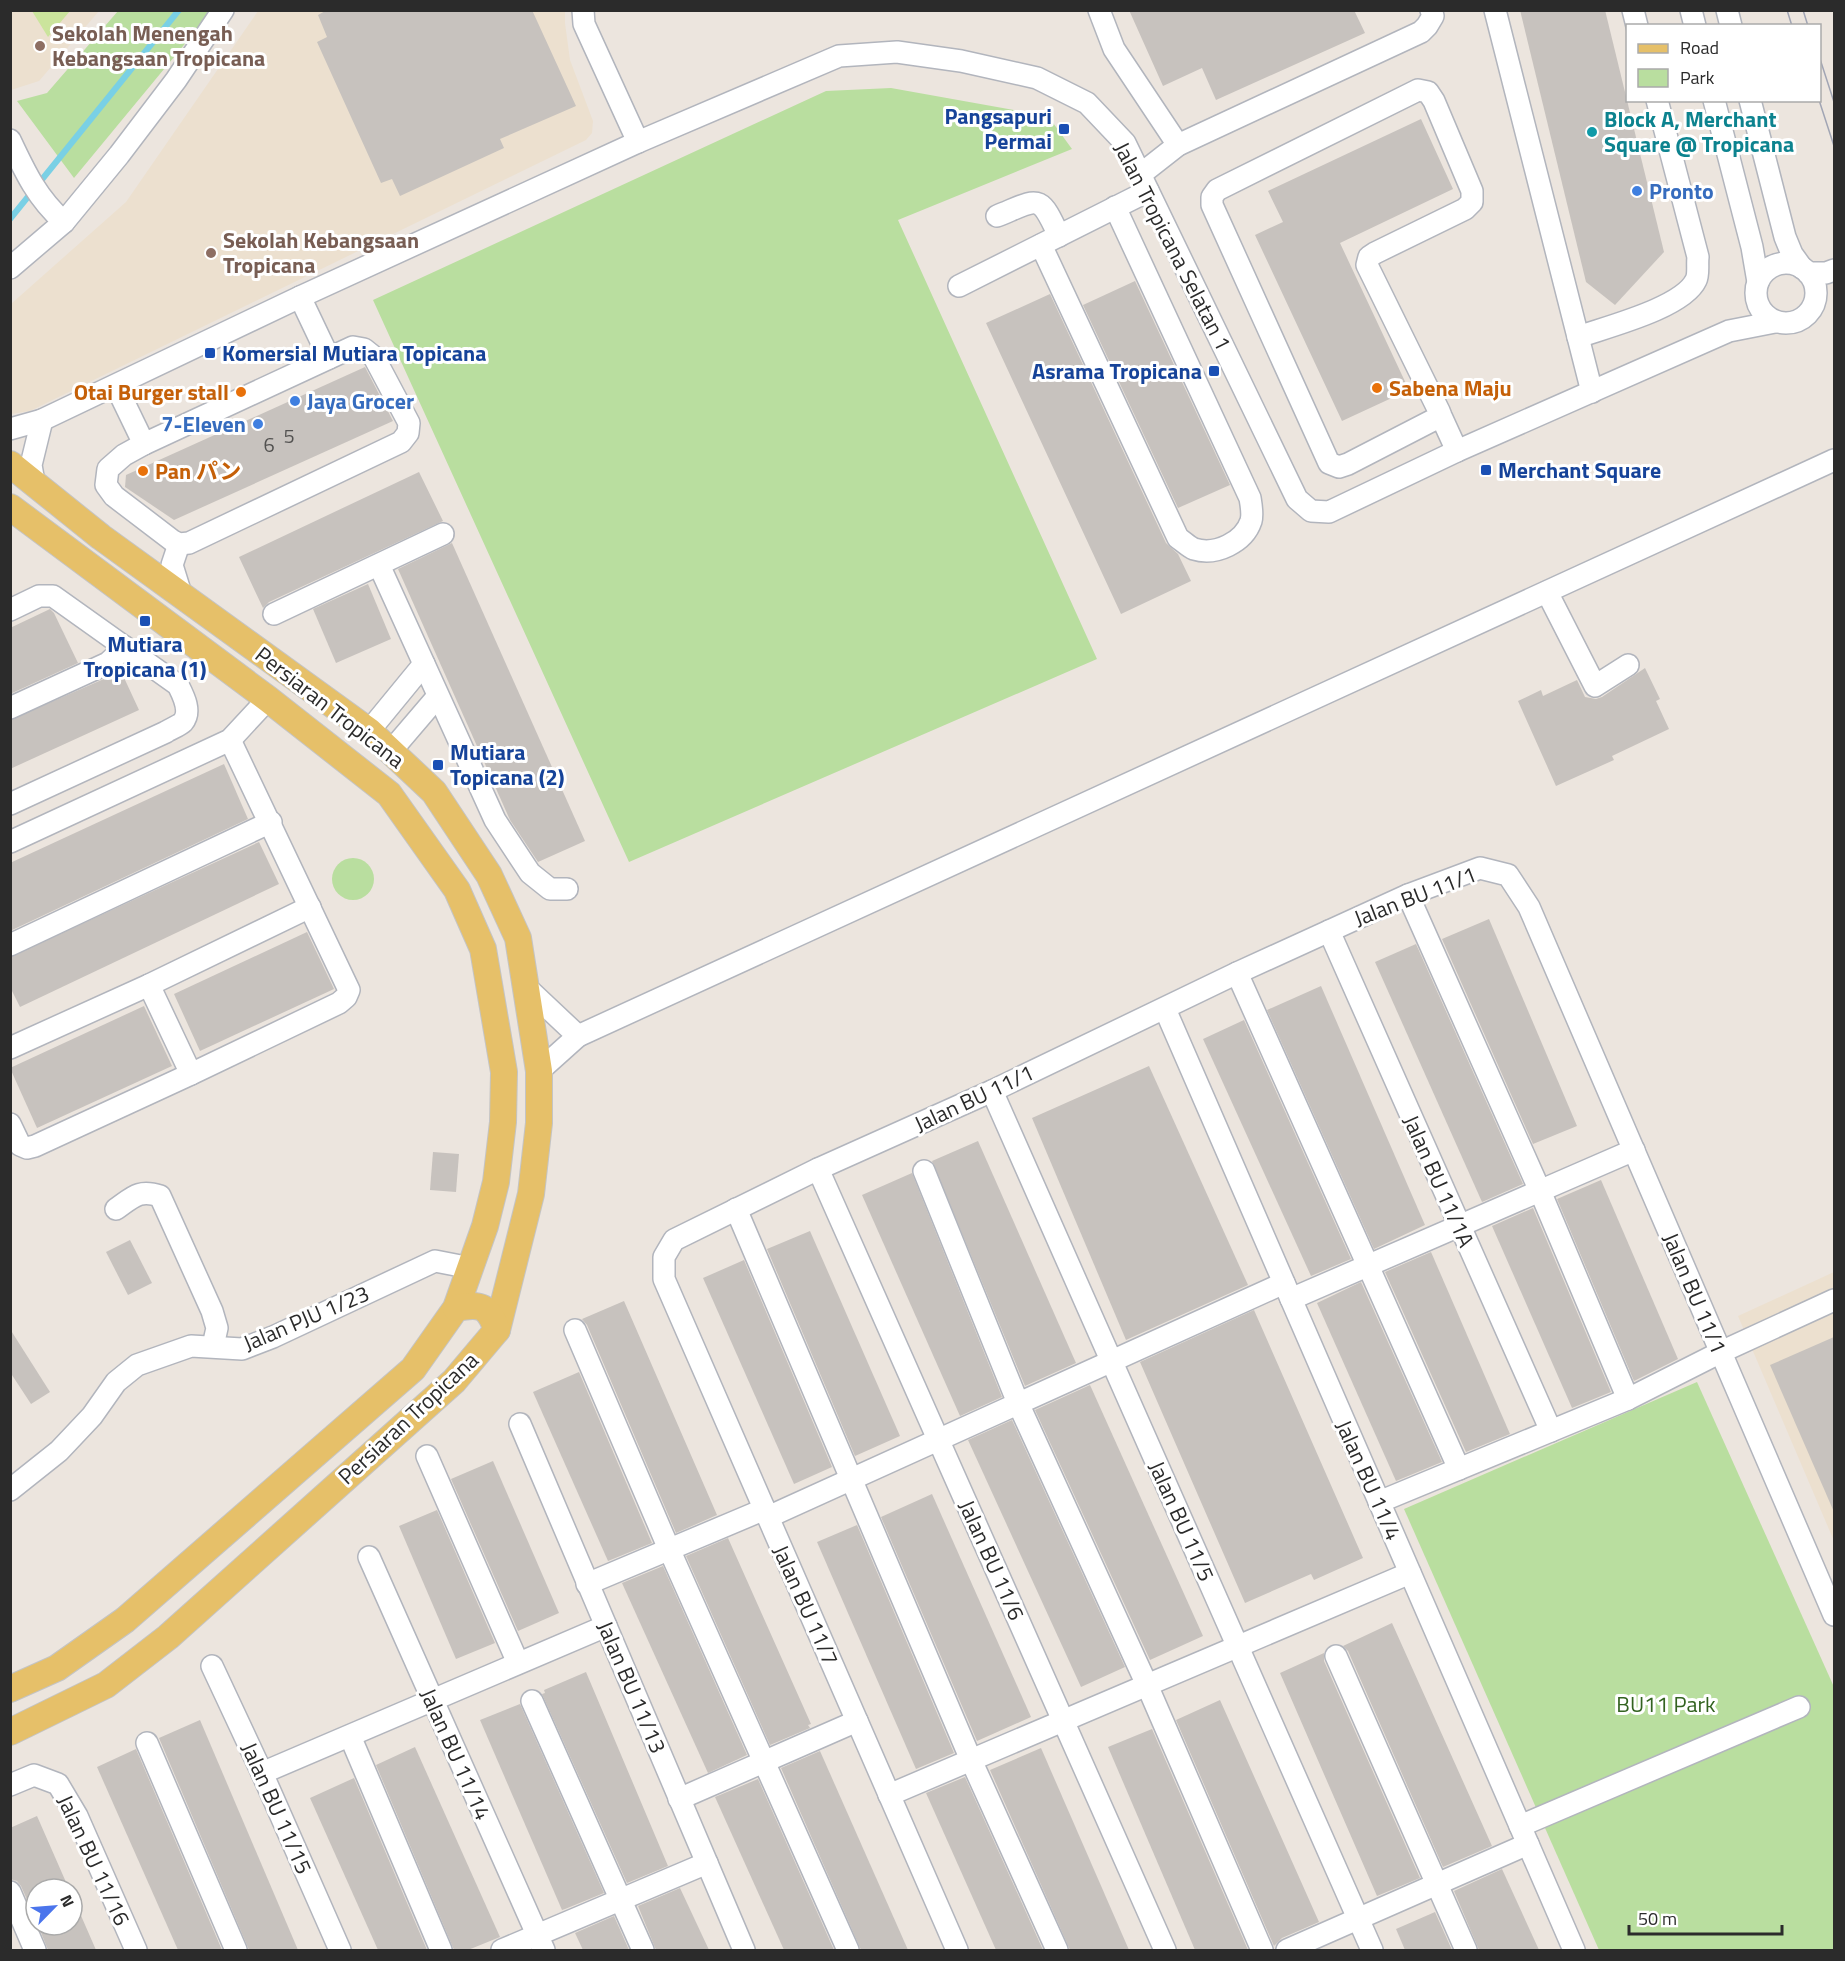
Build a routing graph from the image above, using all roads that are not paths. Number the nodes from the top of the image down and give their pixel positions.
1 (224, 10) edge
2 (583, 10) edge
3 (1099, 10) edge
4 (1431, 10) edge
5 (1496, 10) edge
6 (1658, 102) edge
7 (1715, 102) edge
8 (1751, 102) edge
9 (10, 140) edge
10 (638, 142) junction
11 (1178, 145) junction
12 (26, 181) edge
13 (1145, 182) junction
14 (1115, 207) junction
15 (997, 216) dead end
16 (64, 222) junction
17 (1050, 240) junction
18 (10, 268) edge
19 (1834, 270) edge
20 (1805, 271) junction
21 (959, 286) dead end
22 (1757, 288) junction
23 (300, 297) junction
24 (1834, 299) edge
25 (1810, 312) junction
26 (1775, 321) junction
27 (1729, 331) junction
28 (1578, 337) junction
29 (329, 358) junction
30 (116, 386) junction
31 (1592, 392) junction
32 (1441, 416) junction
33 (42, 420) junction
34 (10, 429) edge
35 (144, 444) junction
36 (1457, 451) junction
37 (1834, 460) edge
38 (10, 464) edge
39 (34, 482) junction
40 (10, 507) edge
41 (443, 534) dead end
42 (179, 544) junction
43 (379, 566) junction
44 (1547, 592) junction
45 (181, 594) junction
46 (10, 610) edge
47 (274, 614) dead end
48 (125, 647) junction
49 (424, 664) junction
50 (1628, 665) dead end
51 (438, 696) junction
52 (268, 699) junction
53 (10, 708) edge
54 (369, 731) junction
55 (230, 740) junction
56 (391, 751) junction
57 (10, 804) edge
58 (271, 822) junction
59 (10, 842) edge
60 (567, 889) dead end
61 (1408, 896) junction
62 (310, 907) junction
63 (1329, 931) junction
64 (10, 945) edge
65 (1237, 973) junction
66 (149, 985) junction
67 (528, 989) junction
68 (1165, 1009) junction
69 (578, 1036) junction
70 (10, 1048) edge
71 (539, 1071) junction
72 (191, 1074) junction
73 (992, 1091) junction
74 (10, 1124) edge
75 (1634, 1150) junction
76 (818, 1169) junction
77 (924, 1170) dead end
78 (1540, 1191) junction
79 (116, 1209) dead end
80 (736, 1209) junction
81 (1459, 1226) junction
82 (664, 1257) joint
83 (474, 1262) junction
84 (516, 1262) junction
85 (1368, 1266) junction
86 (1287, 1291) junction
87 (1834, 1300) edge
88 (456, 1308) junction
89 (498, 1330) junction
90 (575, 1330) dead end
91 (213, 1346) junction
92 (1721, 1352) junction
93 (1111, 1360) junction
94 (1628, 1399) junction
95 (1018, 1404) junction
96 (520, 1424) dead end
97 (1551, 1431) junction
98 (939, 1441) junction
99 (427, 1456) dead end
100 (1459, 1469) junction
101 (852, 1479) junction
102 (10, 1490) edge
103 (1379, 1503) junction
104 (766, 1513) junction
105 (669, 1549) junction
106 (369, 1557) dead end
107 (1410, 1573) junction
108 (588, 1584) junction
109 (1834, 1615) edge
110 (606, 1626) junction
111 (1237, 1646) junction
112 (1336, 1656) dead end
113 (518, 1663) junction
114 (213, 1666) dead end
115 (1147, 1685) junction
116 (10, 1689) edge
117 (432, 1700) junction
118 (532, 1701) dead end
119 (1798, 1707) dead end
120 (1063, 1720) junction
121 (857, 1721) junction
122 (10, 1732) edge
123 (350, 1736) junction
124 (147, 1743) dead end
125 (971, 1760) junction
126 (765, 1761) junction
127 (262, 1773) junction
128 (10, 1785) edge
129 (889, 1795) junction
130 (679, 1799) junction
131 (1524, 1835) junction
132 (706, 1863) junction
133 (1438, 1883) junction
134 (10, 1892) edge
135 (621, 1900) junction
136 (1358, 1919) junction
137 (540, 1943) edge
138 (35, 1950) edge
139 (136, 1950) edge
140 (236, 1950) edge
141 (340, 1950) edge
142 (441, 1950) edge
143 (502, 1950) edge
144 (643, 1950) edge
145 (744, 1950) edge
146 (848, 1950) edge
147 (957, 1950) edge
148 (1057, 1950) edge
149 (1165, 1950) edge
150 (1262, 1950) edge
151 (1287, 1950) edge
152 (1372, 1950) edge
153 (1466, 1950) edge
154 (1574, 1950) edge

1 - 16 street
2 - 10 street
3 - 11 street
4 - 11 street
5 - 28 street
6 - 28 street
7 - 22 street
8 - 20 street
9 - 12 street
10 - 13 street, Jalan Tropicana Selatan 1
10 - 23 street, Jalan Tropicana Selatan 1
11 - 13 street
12 - 16 street
13 - 14 street
13 - 36 street, Jalan Tropicana Selatan 1
14 - 17 street
14 - 17 street
15 - 17 street
16 - 18 street
17 - 21 street
19 - 20 street
20 - 22 street
20 - 25 street
22 - 26 street
22 - 27 street
23 - 29 street
23 - 30 street, Jalan Tropicana Selatan 1
24 - 25 street
25 - 26 street
26 - 27 street
27 - 31 street, Jalan Tropicana Selatan 1
28 - 31 street
29 - 35 street
29 - 42 street
30 - 33 street, Jalan Tropicana Selatan 1
30 - 35 street
31 - 36 street, Jalan Tropicana Selatan 1
32 - 32 street
32 - 36 street
33 - 34 street, Jalan Tropicana Selatan 1
33 - 39 street
35 - 42 street
37 - 44 street
38 - 39 main road, Persiaran Tropicana
39 - 45 main road, Persiaran Tropicana
40 - 52 main road, Persiaran Tropicana
41 - 43 street
42 - 45 street
43 - 47 street
43 - 49 street
44 - 50 street
44 - 69 street
45 - 54 main road, Persiaran Tropicana
46 - 48 street
48 - 53 street
48 - 57 street
49 - 51 street
49 - 54 street
51 - 56 street
51 - 60 street
52 - 55 street
52 - 83 main road, Persiaran Tropicana
54 - 56 main road, Persiaran Tropicana
55 - 58 street
55 - 59 street
56 - 67 main road, Persiaran Tropicana
58 - 62 street
58 - 64 street
61 - 63 street, Jalan BU 11/1
61 - 75 street, Jalan BU 11/1
61 - 78 street
62 - 66 street
62 - 72 street
63 - 65 street, Jalan BU 11/1
63 - 81 street, Jalan BU 11/1A
65 - 68 street, Jalan BU 11/1
65 - 85 street
66 - 70 street
66 - 72 street
67 - 69 street
67 - 71 main road, Persiaran Tropicana
68 - 73 street, Jalan BU 11/1
68 - 86 street, Jalan BU 11/4
69 - 71 street
71 - 84 main road, Persiaran Tropicana
72 - 74 street
73 - 76 street, Jalan BU 11/1
73 - 93 street, Jalan BU 11/5
75 - 78 street
75 - 92 street, Jalan BU 11/1
76 - 80 street, Jalan BU 11/1
76 - 98 street, Jalan BU 11/6
77 - 95 street
78 - 81 street
78 - 94 street
79 - 91 street
80 - 82 street, Jalan BU 11/1
80 - 101 street
81 - 85 street
81 - 97 street, Jalan BU 11/1A
82 - 104 street, Jalan BU 11/7
83 - 84 main road
83 - 88 main road, Persiaran Tropicana
83 - 91 street, Jalan PJU 1/23
84 - 89 main road, Persiaran Tropicana
85 - 86 street
85 - 100 street
86 - 93 street
86 - 103 street, Jalan BU 11/4
87 - 92 street
88 - 89 main road
88 - 116 main road, Persiaran Tropicana
89 - 122 main road, Persiaran Tropicana
90 - 105 street
91 - 102 street, Jalan PJU 1/23
92 - 94 street
92 - 109 street, Jalan BU 11/1
93 - 95 street
93 - 111 street, Jalan BU 11/5
94 - 97 street
95 - 98 street
95 - 115 street
96 - 108 street, Jalan BU 11/13
97 - 100 street
98 - 101 street
98 - 120 street, Jalan BU 11/6
99 - 113 street
100 - 103 street
101 - 104 street
101 - 125 street
103 - 107 street, Jalan BU 11/4
104 - 105 street
104 - 121 street, Jalan BU 11/7
105 - 108 street
105 - 126 street
106 - 117 street, Jalan BU 11/14
107 - 111 street
107 - 131 street, Jalan BU 11/4
108 - 110 street, Jalan BU 11/13
110 - 113 street
110 - 130 street, Jalan BU 11/13
111 - 115 street
111 - 136 street, Jalan BU 11/5
112 - 133 street
113 - 117 street
114 - 127 street, Jalan BU 11/15
115 - 120 street
115 - 150 street
117 - 123 street
117 - 137 street, Jalan BU 11/14
118 - 135 street
119 - 131 street
120 - 125 street
120 - 149 street, Jalan BU 11/6
121 - 126 street
121 - 129 street, Jalan BU 11/7
123 - 127 street
123 - 142 street
124 - 140 street
125 - 129 street
125 - 148 street
126 - 130 street
126 - 146 street
127 - 141 street, Jalan BU 11/15
128 - 139 street, Jalan BU 11/16
129 - 147 street, Jalan BU 11/7
130 - 132 street, Jalan BU 11/13
131 - 133 street
131 - 154 street, Jalan BU 11/4
132 - 135 street
132 - 145 street, Jalan BU 11/13
133 - 136 street
133 - 153 street
134 - 138 street
135 - 137 street
135 - 144 street
136 - 151 street
136 - 152 street, Jalan BU 11/5
137 - 143 street

